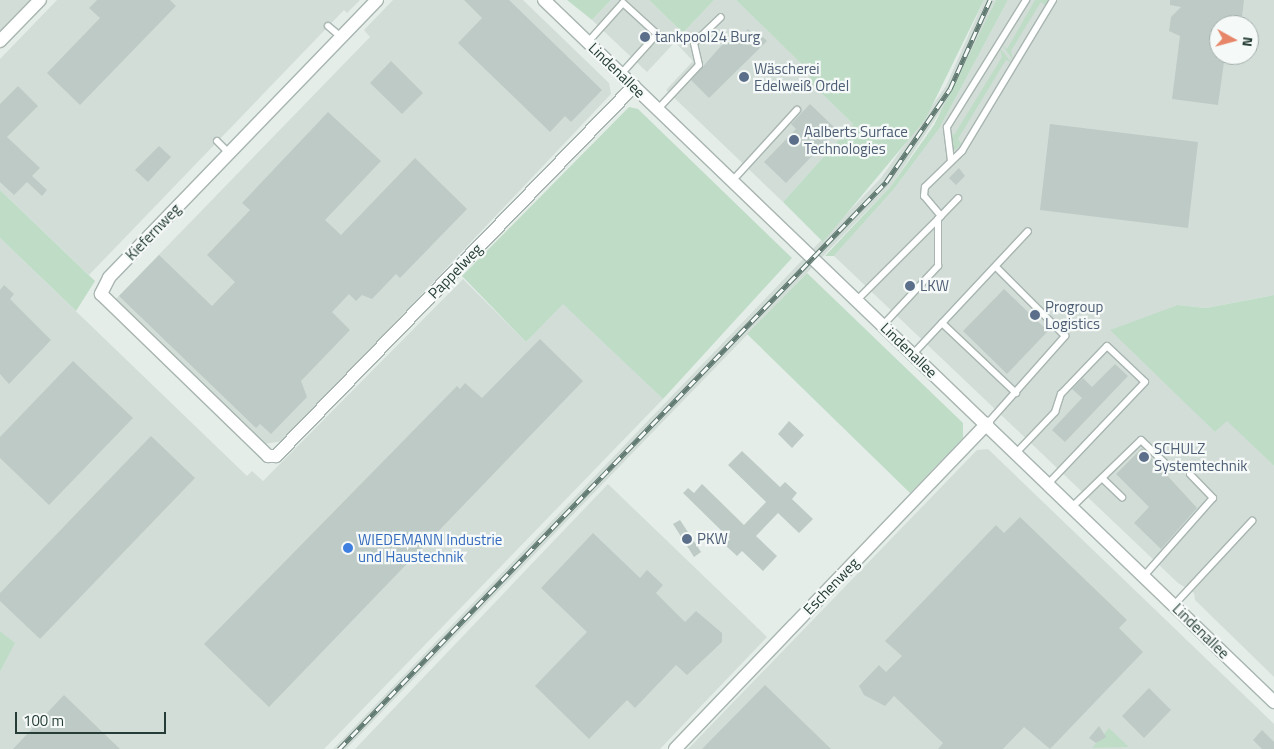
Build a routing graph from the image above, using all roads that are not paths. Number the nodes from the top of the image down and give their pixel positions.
1 (40, 0) edge
2 (377, 0) edge
3 (544, 0) edge
4 (1026, 0) edge
5 (1053, 0) edge
6 (720, 17) dead end
7 (328, 26) dead end
8 (341, 37) junction
9 (0, 41) edge
10 (588, 42) junction
11 (621, 74) junction
12 (634, 86) junction
13 (658, 109) junction
14 (797, 110) dead end
15 (217, 142) dead end
16 (229, 153) junction
17 (951, 161) junction
18 (733, 180) junction
19 (958, 198) dead end
20 (939, 218) junction
21 (1028, 231) dead end
22 (996, 267) junction
23 (857, 300) junction
24 (942, 323) junction
25 (883, 325) junction
26 (913, 354) junction
27 (1016, 393) junction
28 (987, 424) junction
29 (1016, 452) junction
30 (276, 456) joint
31 (1164, 462) dead end
32 (1190, 474) dead end
33 (1102, 478) junction
34 (1048, 484) junction
35 (1122, 497) dead end
36 (1072, 507) junction
37 (1252, 521) dead end
38 (1144, 576) junction
39 (1174, 605) junction
40 (1274, 702) edge
41 (675, 749) edge

1 - 9 street
2 - 8 street, Kiefernweg
3 - 10 street, Lindenallee
4 - 17 lane
5 - 17 lane
6 - 13 lane
7 - 8 lane
8 - 16 street, Kiefernweg
10 - 11 street, Lindenallee
10 - 11 lane
11 - 12 street, Lindenallee
12 - 13 street, Lindenallee
12 - 30 street, Pappelweg
13 - 18 street, Lindenallee
14 - 18 lane
15 - 16 lane
16 - 30 street, Kiefernweg
17 - 20 lane
18 - 23 street, Lindenallee
19 - 20 lane
20 - 23 lane
20 - 25 lane
21 - 22 lane
22 - 24 lane
22 - 27 lane
23 - 25 street, Lindenallee
24 - 26 lane
24 - 27 lane
25 - 26 street, Lindenallee
26 - 28 street, Lindenallee
27 - 28 lane
28 - 29 street, Lindenallee
28 - 41 street, Eschenweg
29 - 34 street, Lindenallee
29 - 34 lane
31 - 33 lane
32 - 38 lane
33 - 35 lane
33 - 36 lane
34 - 36 street, Lindenallee
36 - 38 street, Lindenallee
37 - 39 lane
38 - 39 street, Lindenallee
39 - 40 street, Lindenallee

